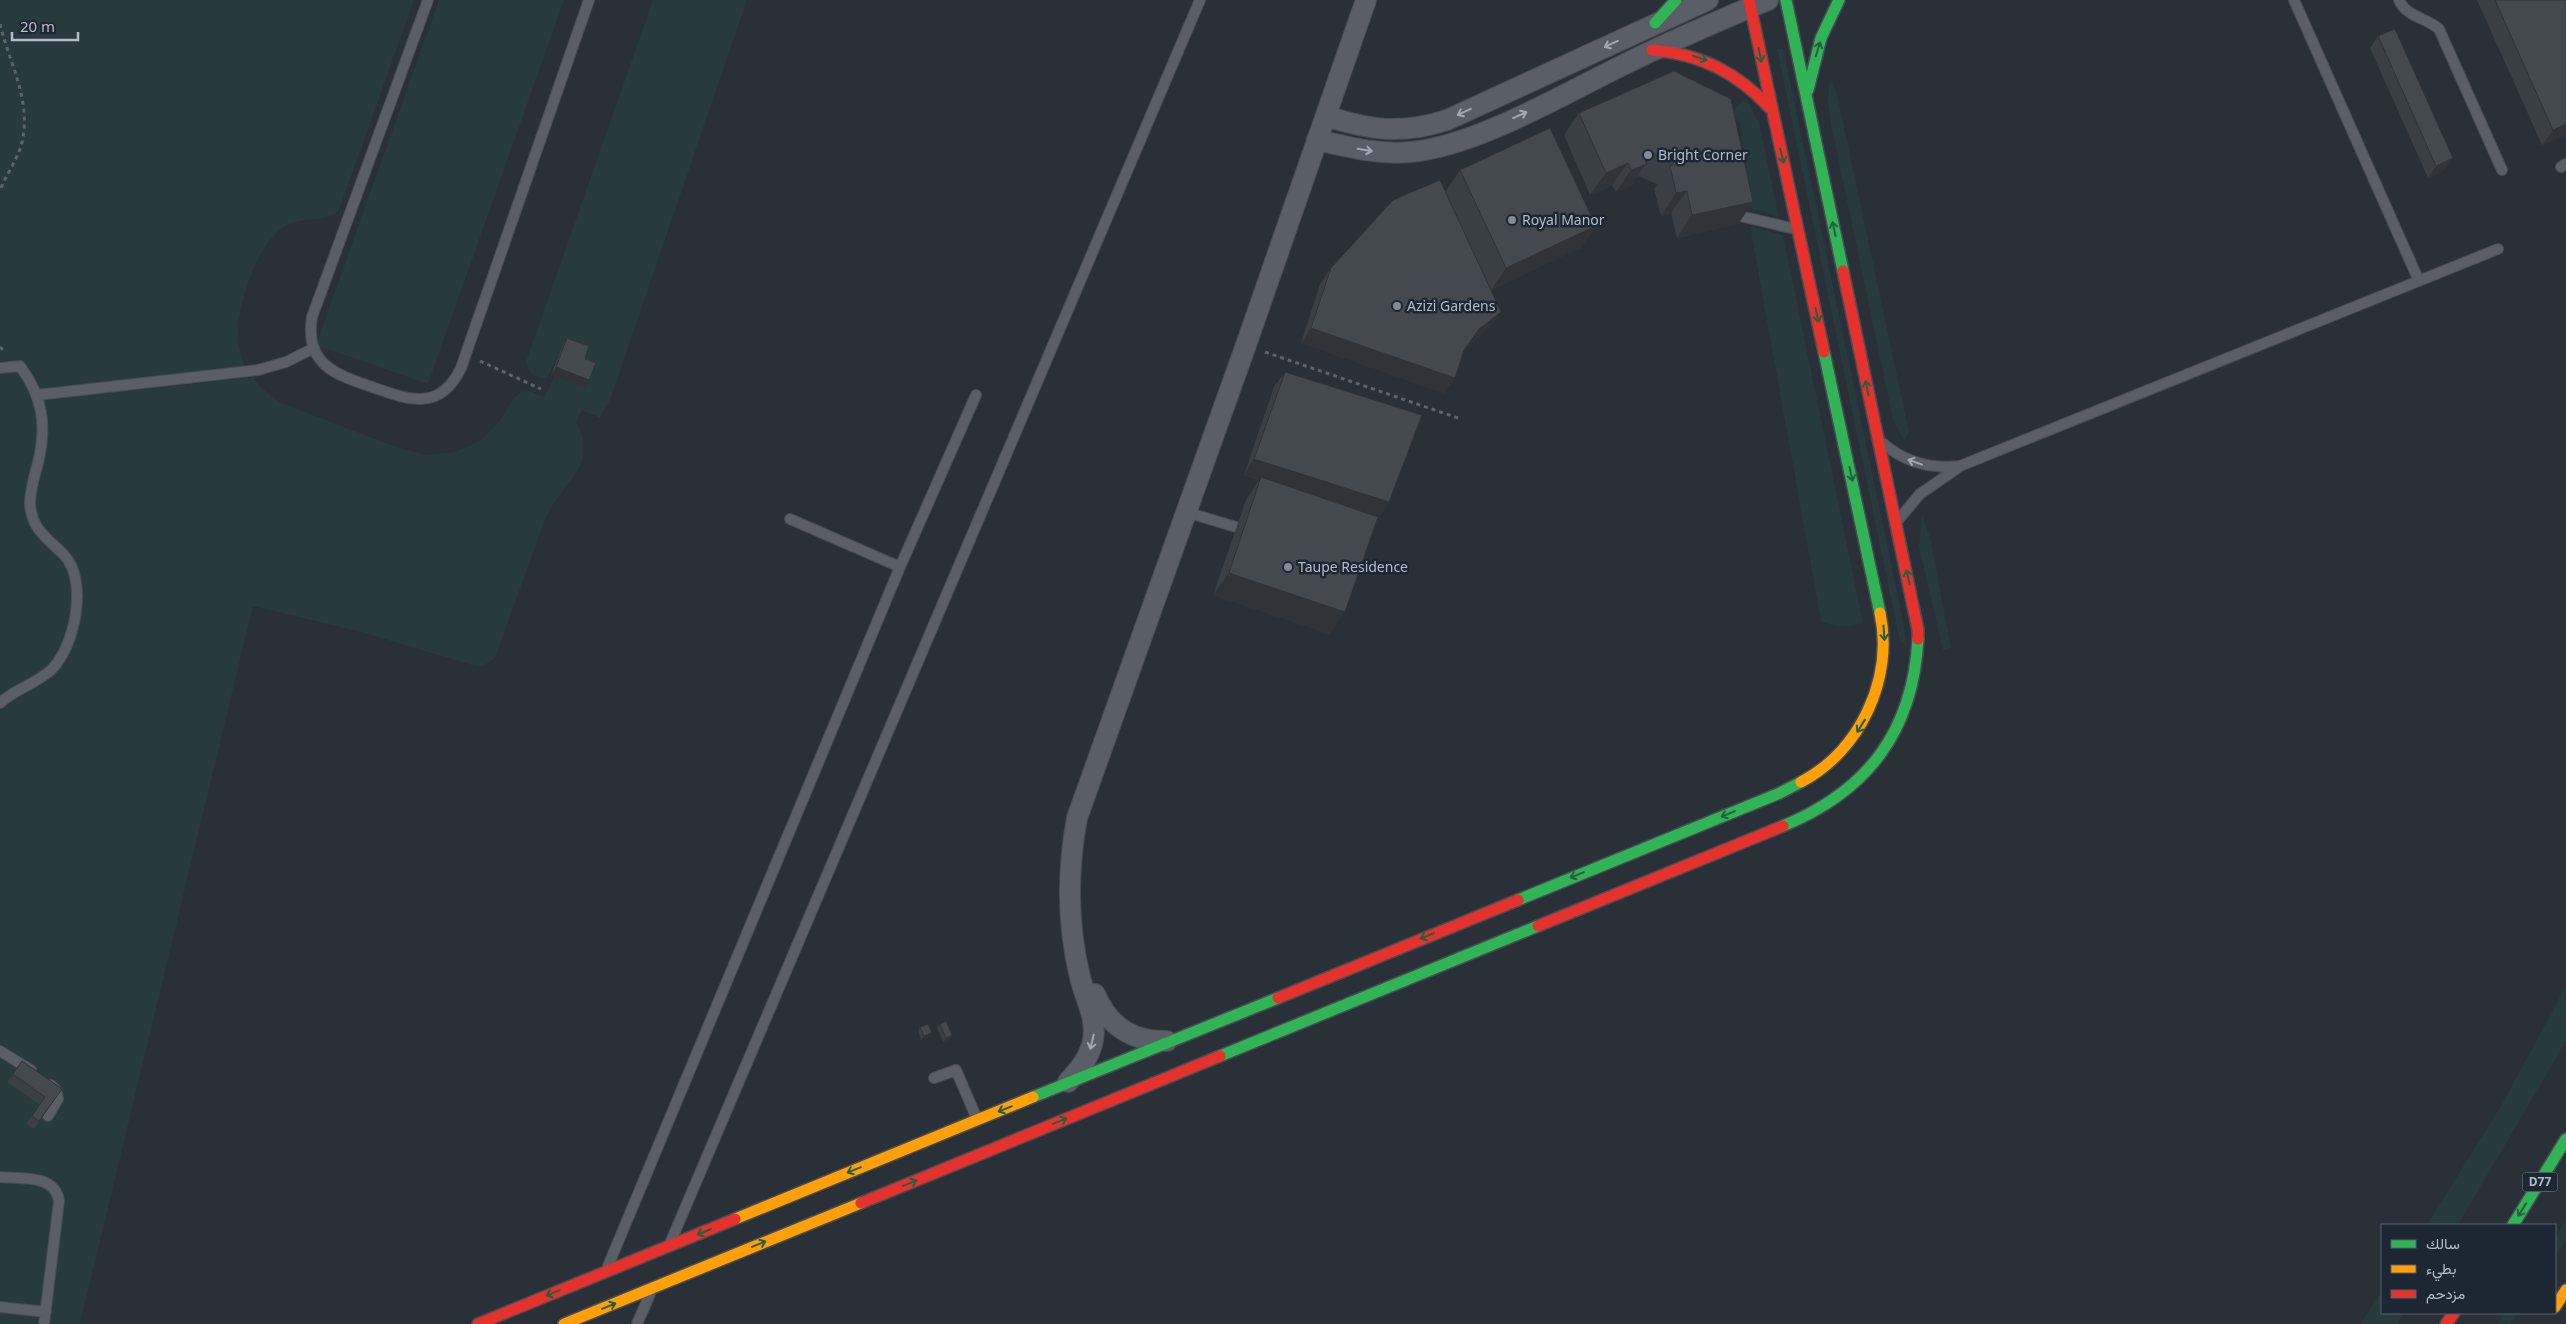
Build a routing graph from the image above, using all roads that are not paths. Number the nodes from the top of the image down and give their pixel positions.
1 (428, 0) edge
2 (588, 0) edge
3 (1200, 0) edge
4 (1366, 0) edge
5 (1676, 0) edge
6 (1708, 0) edge
7 (1786, 0) edge
8 (1839, 0) edge
9 (2294, 0) edge
10 (2399, 0) edge
11 (1756, 2) edge
12 (1655, 23) junction
13 (1652, 50) junction
14 (1806, 96) junction
15 (1771, 109) junction
16 (1326, 116) junction
17 (1317, 140) junction
18 (2502, 170) dead end
19 (1736, 215) edge
20 (1798, 230) junction
21 (2498, 249) dead end
22 (2419, 281) junction
23 (314, 348) junction
24 (0, 368) edge
25 (37, 395) junction
26 (976, 395) dead end
27 (1877, 436) junction
28 (1960, 466) junction
29 (1186, 512) junction
30 (790, 519) dead end
31 (1896, 525) junction
32 (1236, 527) dead end
33 (900, 567) junction
34 (1888, 685) junction
35 (1912, 694) junction
36 (0, 703) edge
37 (1372, 959) junction
38 (1078, 961) junction
39 (1380, 981) junction
40 (1170, 1041) junction
41 (0, 1051) edge
42 (934, 1078) dead end
43 (1066, 1084) junction
44 (48, 1116) edge
45 (978, 1120) junction
46 (2566, 1139) edge
47 (0, 1177) edge
48 (2514, 1224) edge
49 (668, 1246) junction
50 (605, 1272) junction
51 (652, 1288) junction
52 (2566, 1290) edge
53 (2556, 1305) edge
54 (0, 1307) edge
55 (46, 1312) junction
56 (579, 1321) edge
57 (44, 1324) edge
58 (478, 1324) edge
59 (564, 1324) edge
60 (637, 1324) edge

1 - 23 lane
2 - 23 lane
3 - 49 lane
4 - 16 street
5 - 12 street
6 - 12 street
7 - 14 street
14 -> 8 street
9 - 22 lane
10 - 18 lane
11 - 13 street
11 -> 15 street
12 -> 16 street
13 -> 15 street
17 -> 13 street
27 -> 14 street
15 -> 20 street
16 - 17 street
17 - 29 street
19 - 20 lane
20 -> 34 street
21 - 22 lane
22 - 28 lane
23 - 25 lane
24 - 25 lane
25 - 36 lane
26 - 33 lane
28 -> 27 lane
27 - 31 street
28 - 31 lane
29 - 32 lane
29 - 38 street
30 - 33 lane
35 -> 31 street
33 - 50 lane
34 - 35 street
34 -> 37 street
35 - 39 street
37 - 39 street
37 - 40 street
38 - 40 street
38 -> 43 street
51 -> 39 street
40 - 43 street
41 - 44 lane
42 - 45 lane
43 -> 45 street
45 -> 49 street
46 -> 48 street, D77
47 - 55 lane
49 - 50 street
50 -> 58 street
56 -> 51 street
51 - 60 lane
52 - 53 street
54 - 55 lane
55 - 57 lane
56 - 59 street

